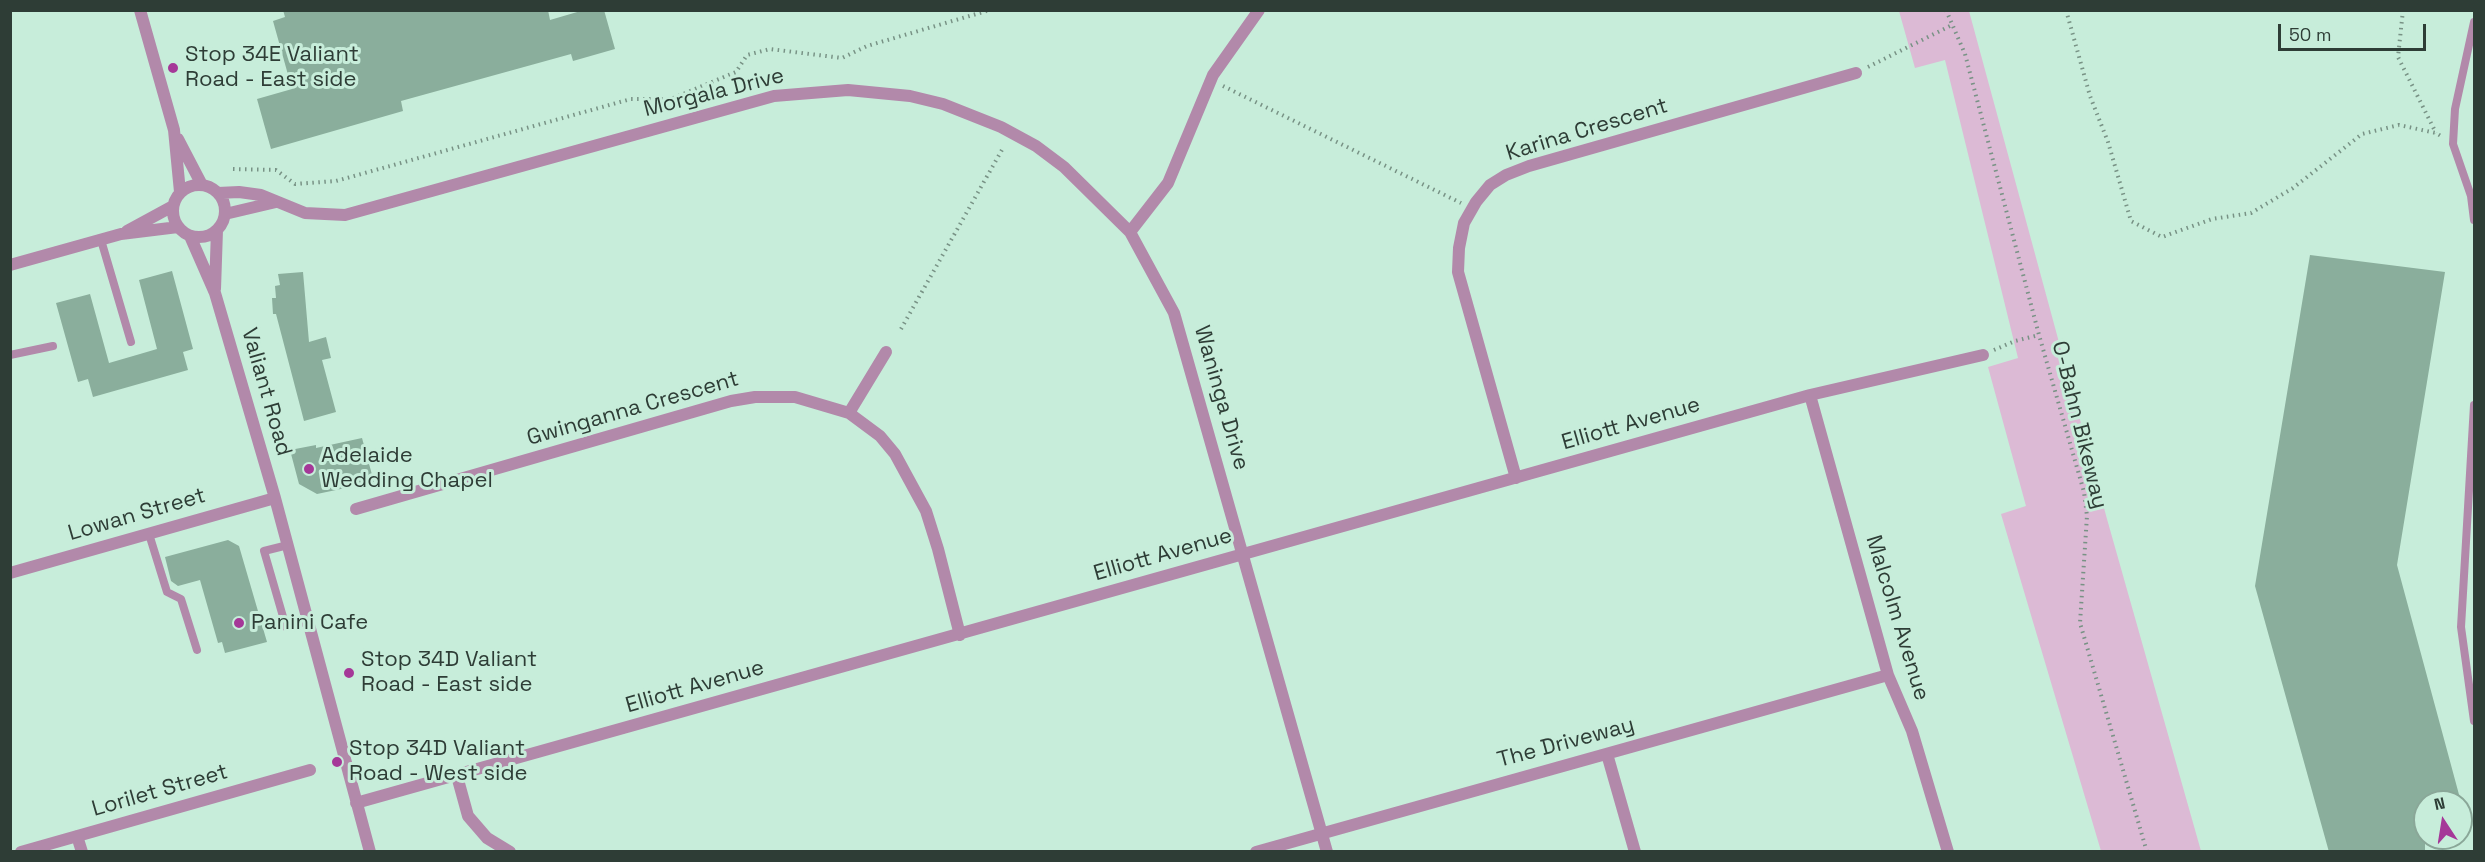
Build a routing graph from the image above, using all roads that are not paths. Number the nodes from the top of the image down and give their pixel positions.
1 (140, 10) edge
2 (1259, 10) edge
3 (2475, 21) edge
4 (1856, 73) road end
5 (174, 130) junction
6 (202, 185) junction
7 (180, 192) junction
8 (218, 193) junction
9 (277, 202) junction
10 (173, 206) junction
11 (225, 214) junction
12 (2475, 220) edge
13 (178, 227) junction
14 (217, 230) junction
15 (1130, 232) junction
16 (121, 234) junction
17 (190, 236) junction
18 (101, 240) junction
19 (10, 265) edge
20 (215, 293) junction
21 (131, 342) dead end
22 (52, 346) dead end
23 (886, 352) dead end
24 (10, 355) edge
25 (1983, 355) road end
26 (1810, 395) junction
27 (2475, 405) edge
28 (849, 413) junction
29 (1516, 478) junction
30 (275, 498) junction
31 (356, 509) dead end
32 (149, 534) junction
33 (288, 545) junction
34 (1244, 554) junction
35 (10, 573) edge
36 (309, 621) junction
37 (960, 635) junction
38 (197, 650) dead end
39 (1888, 675) junction
40 (2475, 722) edge
41 (1607, 754) junction
42 (310, 770) dead end
43 (457, 776) junction
44 (356, 802) junction
45 (1322, 832) junction
46 (77, 836) junction
47 (21, 852) edge
48 (82, 852) edge
49 (370, 852) edge
50 (510, 852) edge
51 (1256, 852) edge
52 (1327, 852) edge
53 (1635, 852) edge
54 (1948, 852) edge

1 - 5 street
2 - 15 street
3 - 12 lane
4 - 29 street, Karina Crescent
5 - 6 street
5 - 7 street
6 - 7 street
6 - 8 street
7 - 10 street
8 - 9 street, Morgala Drive
8 - 11 street
9 - 11 street
9 - 15 street, Morgala Drive
10 - 13 street
10 - 16 street
11 - 14 street
13 - 16 street
13 - 17 street
14 - 17 street
14 - 20 street, Valiant Road
15 - 34 street, Waninga Drive
16 - 18 street
17 - 20 street, Valiant Road
18 - 19 street
18 - 21 lane
20 - 30 street, Valiant Road
22 - 24 lane
23 - 28 street
25 - 26 street, Elliott Avenue
26 - 29 street, Elliott Avenue
26 - 39 street, Malcolm Avenue
27 - 40 lane
28 - 31 street, Gwinganna Crescent
28 - 37 street, Gwinganna Crescent
29 - 34 street, Elliott Avenue
30 - 32 street, Lowan Street
30 - 33 street, Valiant Road
32 - 35 street, Lowan Street
32 - 38 lane
33 - 36 street, Valiant Road
33 - 36 lane
34 - 37 street, Elliott Avenue
34 - 45 street, Waninga Drive
36 - 44 street, Valiant Road
37 - 43 street, Elliott Avenue
39 - 41 street, The Driveway
39 - 54 street, Malcolm Avenue
41 - 45 street, The Driveway
41 - 53 street
42 - 46 street, Lorilet Street
43 - 44 street, Elliott Avenue
43 - 50 street
44 - 49 street, Valiant Road
45 - 51 street, The Driveway
45 - 52 street, Waninga Drive
46 - 47 street, Lorilet Street
46 - 48 street

